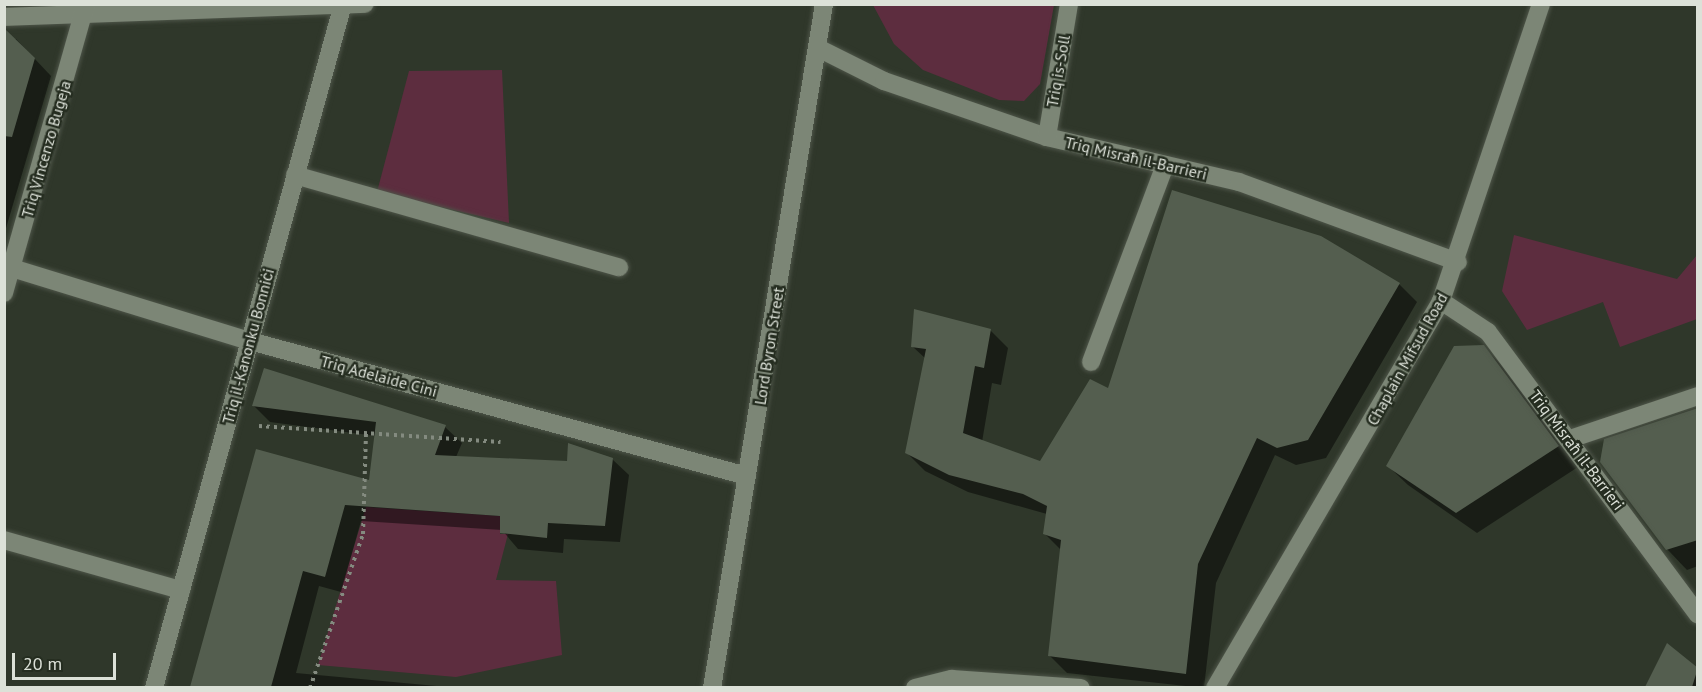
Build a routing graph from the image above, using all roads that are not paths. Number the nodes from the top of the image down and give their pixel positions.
1 (365, 4) edge
2 (824, 4) edge
3 (1069, 4) edge
4 (1541, 4) edge
5 (342, 5) edge
6 (85, 9) edge
7 (4, 17) edge
8 (818, 48) junction
9 (1047, 137) junction
10 (1165, 165) junction
11 (296, 175) junction
12 (1458, 262) junction
13 (619, 267) dead end
14 (12, 268) junction
15 (4, 293) edge
16 (1442, 301) junction
17 (250, 341) junction
18 (1091, 362) dead end
19 (1698, 396) edge
20 (1570, 439) junction
21 (747, 476) junction
22 (4, 540) edge
23 (181, 590) junction
24 (1698, 615) edge
25 (154, 687) edge
26 (712, 687) edge
27 (915, 687) edge
28 (1081, 687) edge
29 (1215, 687) edge

1 - 5 street
2 - 8 street, Lord Byron Street
3 - 9 street, Triq is-Soll
4 - 12 street, Chaplain Mifsud Road
5 - 6 street
5 - 11 street, Triq il-Kanonku Bonniċi
6 - 7 street
6 - 14 street, Triq Vincenzo Bugeja
8 - 9 street, Triq Misraħ il-Barrieri
8 - 21 street, Lord Byron Street
9 - 10 street, Triq Misraħ il-Barrieri
10 - 12 street, Triq Misraħ il-Barrieri
10 - 18 street
11 - 13 street
11 - 17 street, Triq il-Kanonku Bonniċi
12 - 16 street, Chaplain Mifsud Road
14 - 15 street, Triq Vincenzo Bugeja
14 - 17 street, Triq Adelaide Cini
16 - 20 street, Triq Misraħ il-Barrieri
16 - 29 street, Chaplain Mifsud Road
17 - 21 street, Triq Adelaide Cini
17 - 23 street, Triq il-Kanonku Bonniċi
19 - 20 street
20 - 24 street, Triq Misraħ il-Barrieri
21 - 26 street, Lord Byron Street
22 - 23 street
23 - 25 street, Triq il-Kanonku Bonniċi
27 - 28 street

